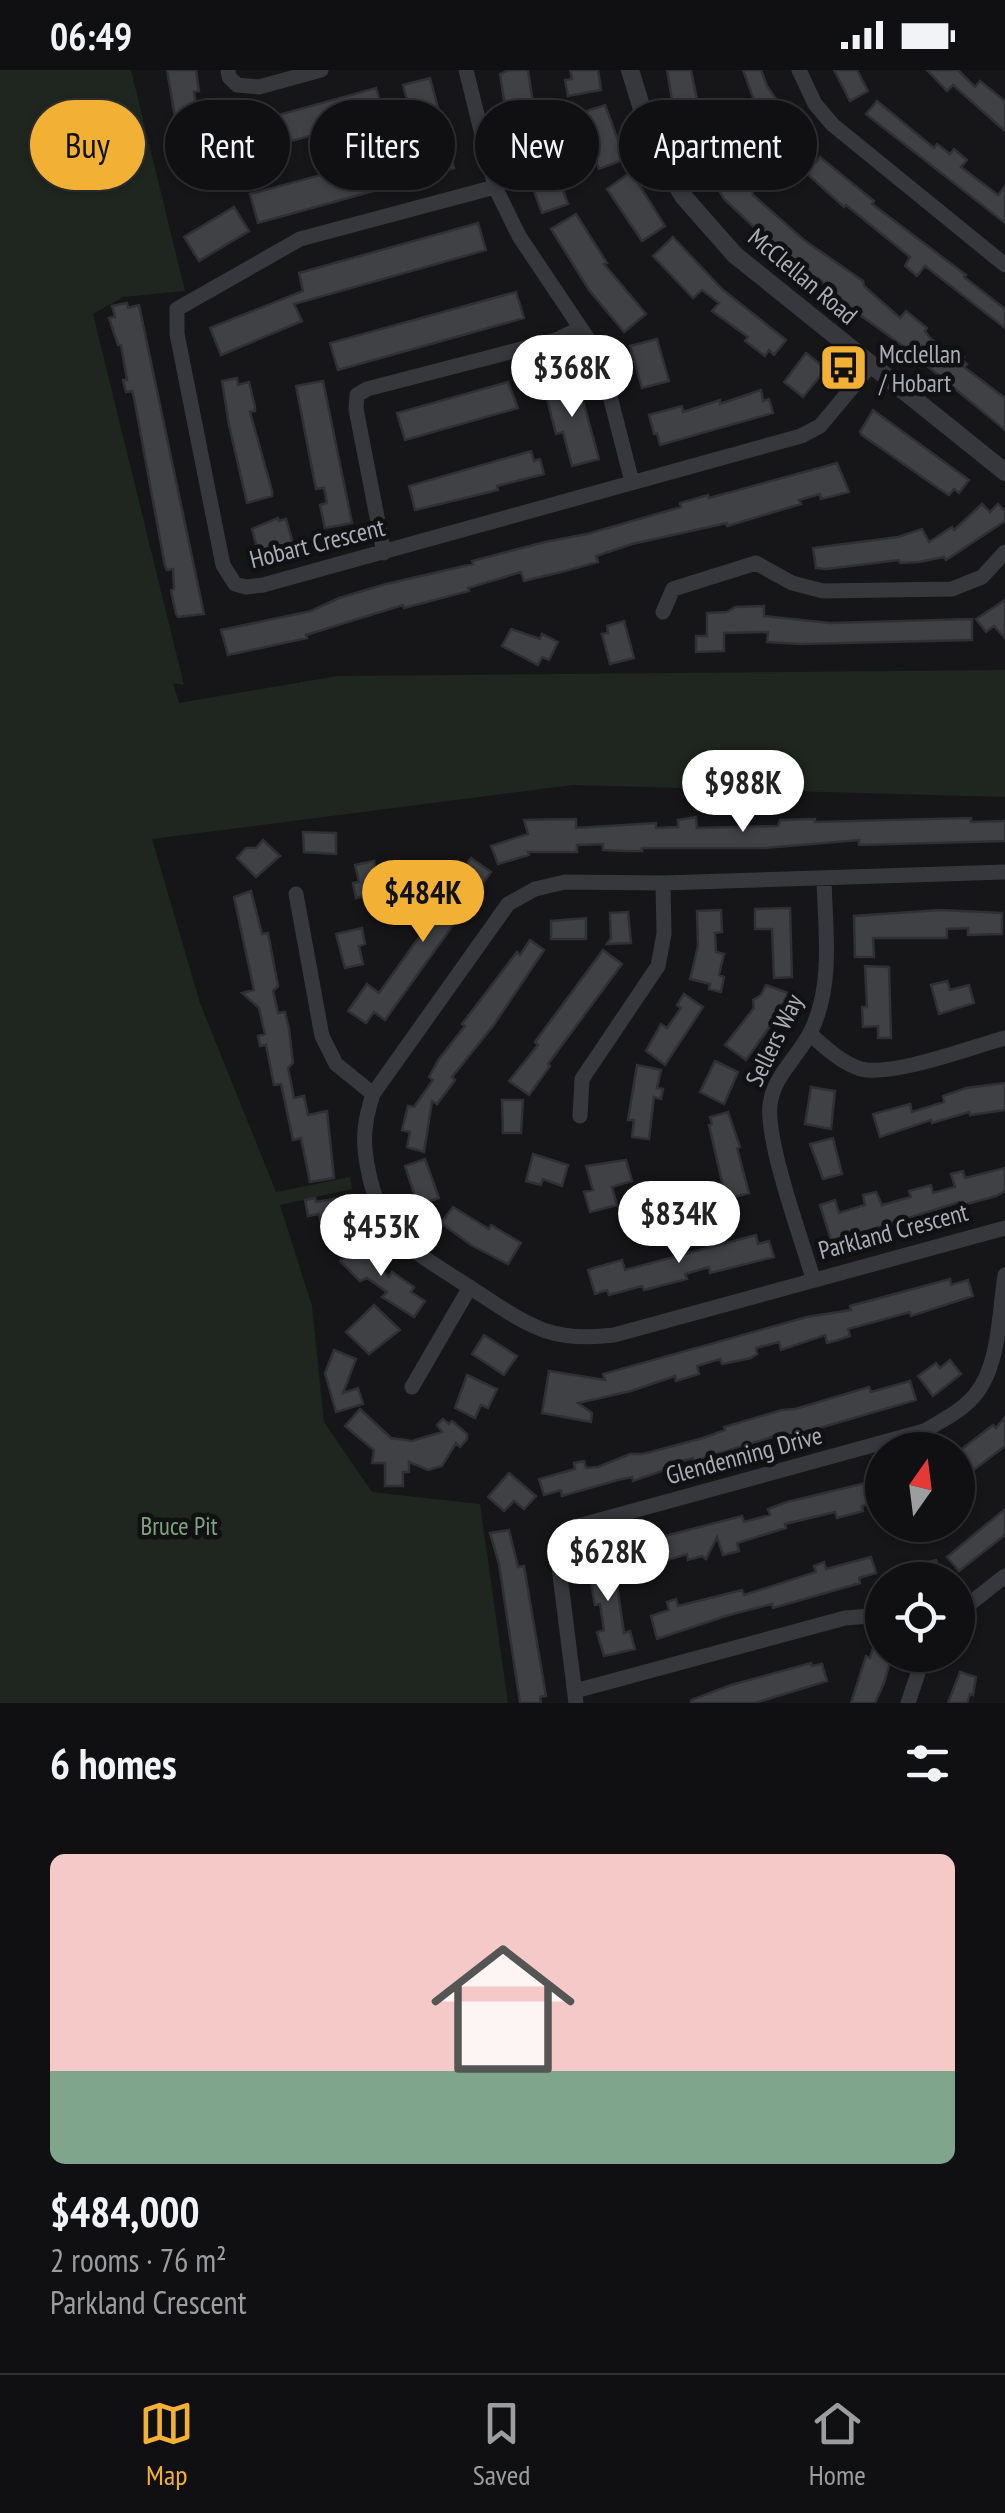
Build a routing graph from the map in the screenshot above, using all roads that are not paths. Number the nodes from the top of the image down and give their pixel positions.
1 (228, 70) edge
2 (321, 70) edge
3 (466, 70) edge
4 (630, 70) edge
5 (800, 70) edge
6 (475, 106) edge
7 (484, 190) edge
8 (496, 190) edge
9 (1005, 265) edge
10 (579, 329) junction
11 (871, 365) junction
12 (1005, 472) edge
13 (632, 482) junction
14 (1005, 552) edge
15 (384, 553) junction
16 (664, 612) dead end
17 (1005, 872) edge
18 (824, 878) junction
19 (663, 883) junction
20 (296, 894) dead end
21 (810, 1034) junction
22 (1005, 1038) edge
23 (373, 1094) junction
24 (580, 1116) dead end
25 (1005, 1228) edge
26 (1005, 1275) edge
27 (812, 1278) junction
28 (470, 1288) junction
29 (412, 1386) dead end
30 (1005, 1576) edge
31 (975, 1600) edge
32 (865, 1616) edge
33 (918, 1672) edge
34 (576, 1697) edge
35 (908, 1703) edge

1 - 2 street
3 - 6 street
4 - 11 street, McClellan Road
5 - 9 street
7 - 15 street, Hobart Crescent
8 - 10 street
10 - 13 street
10 - 15 street
11 - 12 street, McClellan Road
11 - 13 street, Hobart Crescent
13 - 15 street, Hobart Crescent
14 - 16 street
17 - 18 street, Parkland Crescent
18 - 19 street, Parkland Crescent
18 - 21 street, Sellers Way
19 - 23 street, Parkland Crescent
19 - 24 street
20 - 23 street
21 - 22 street
21 - 27 street, Sellers Way
23 - 28 street, Parkland Crescent
25 - 27 street, Parkland Crescent
26 - 34 street, Glendenning Drive
27 - 28 street, Parkland Crescent
28 - 29 street
30 - 31 street
32 - 34 street
33 - 35 street

